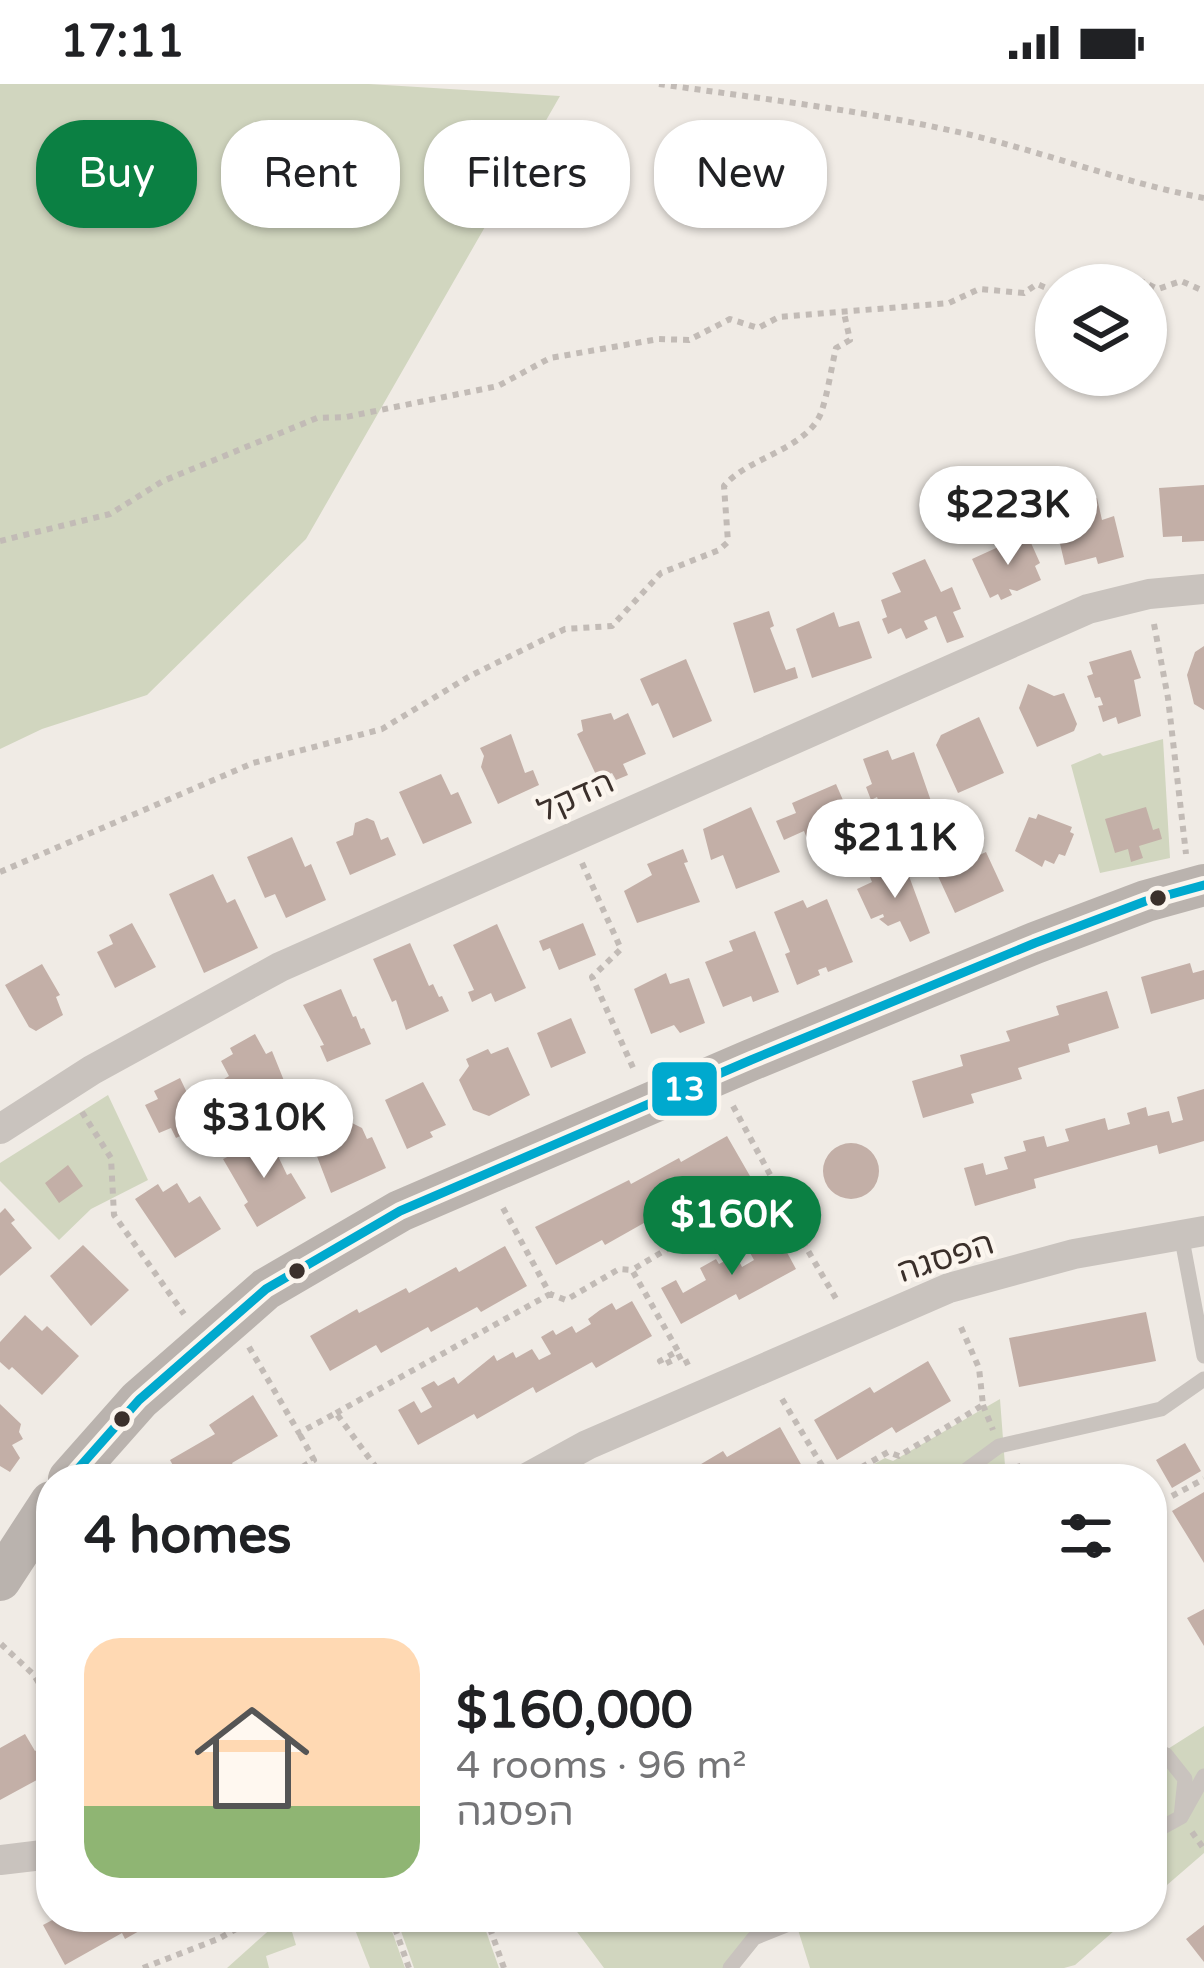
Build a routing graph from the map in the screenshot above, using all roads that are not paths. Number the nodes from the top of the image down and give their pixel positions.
1 (1204, 589) edge
2 (1196, 875) edge
3 (0, 1129) edge
4 (1192, 1233) edge
5 (1204, 1356) edge
6 (1204, 1379) edge
7 (82, 1464) edge
8 (552, 1464) edge
9 (974, 1464) edge
10 (36, 1525) edge
11 (0, 1580) edge
12 (1167, 1756) edge
13 (1204, 1776) edge
14 (1181, 1817) junction
15 (1167, 1825) edge
16 (36, 1856) edge
17 (0, 1861) edge
18 (771, 1932) edge
19 (730, 1968) edge

1 - 3 street, הדקל
2 - 7 street
4 - 5 lane
4 - 8 street, הפסגה
6 - 9 lane
10 - 11 street
12 - 14 lane
13 - 14 lane
14 - 15 lane
16 - 17 street
18 - 19 lane

